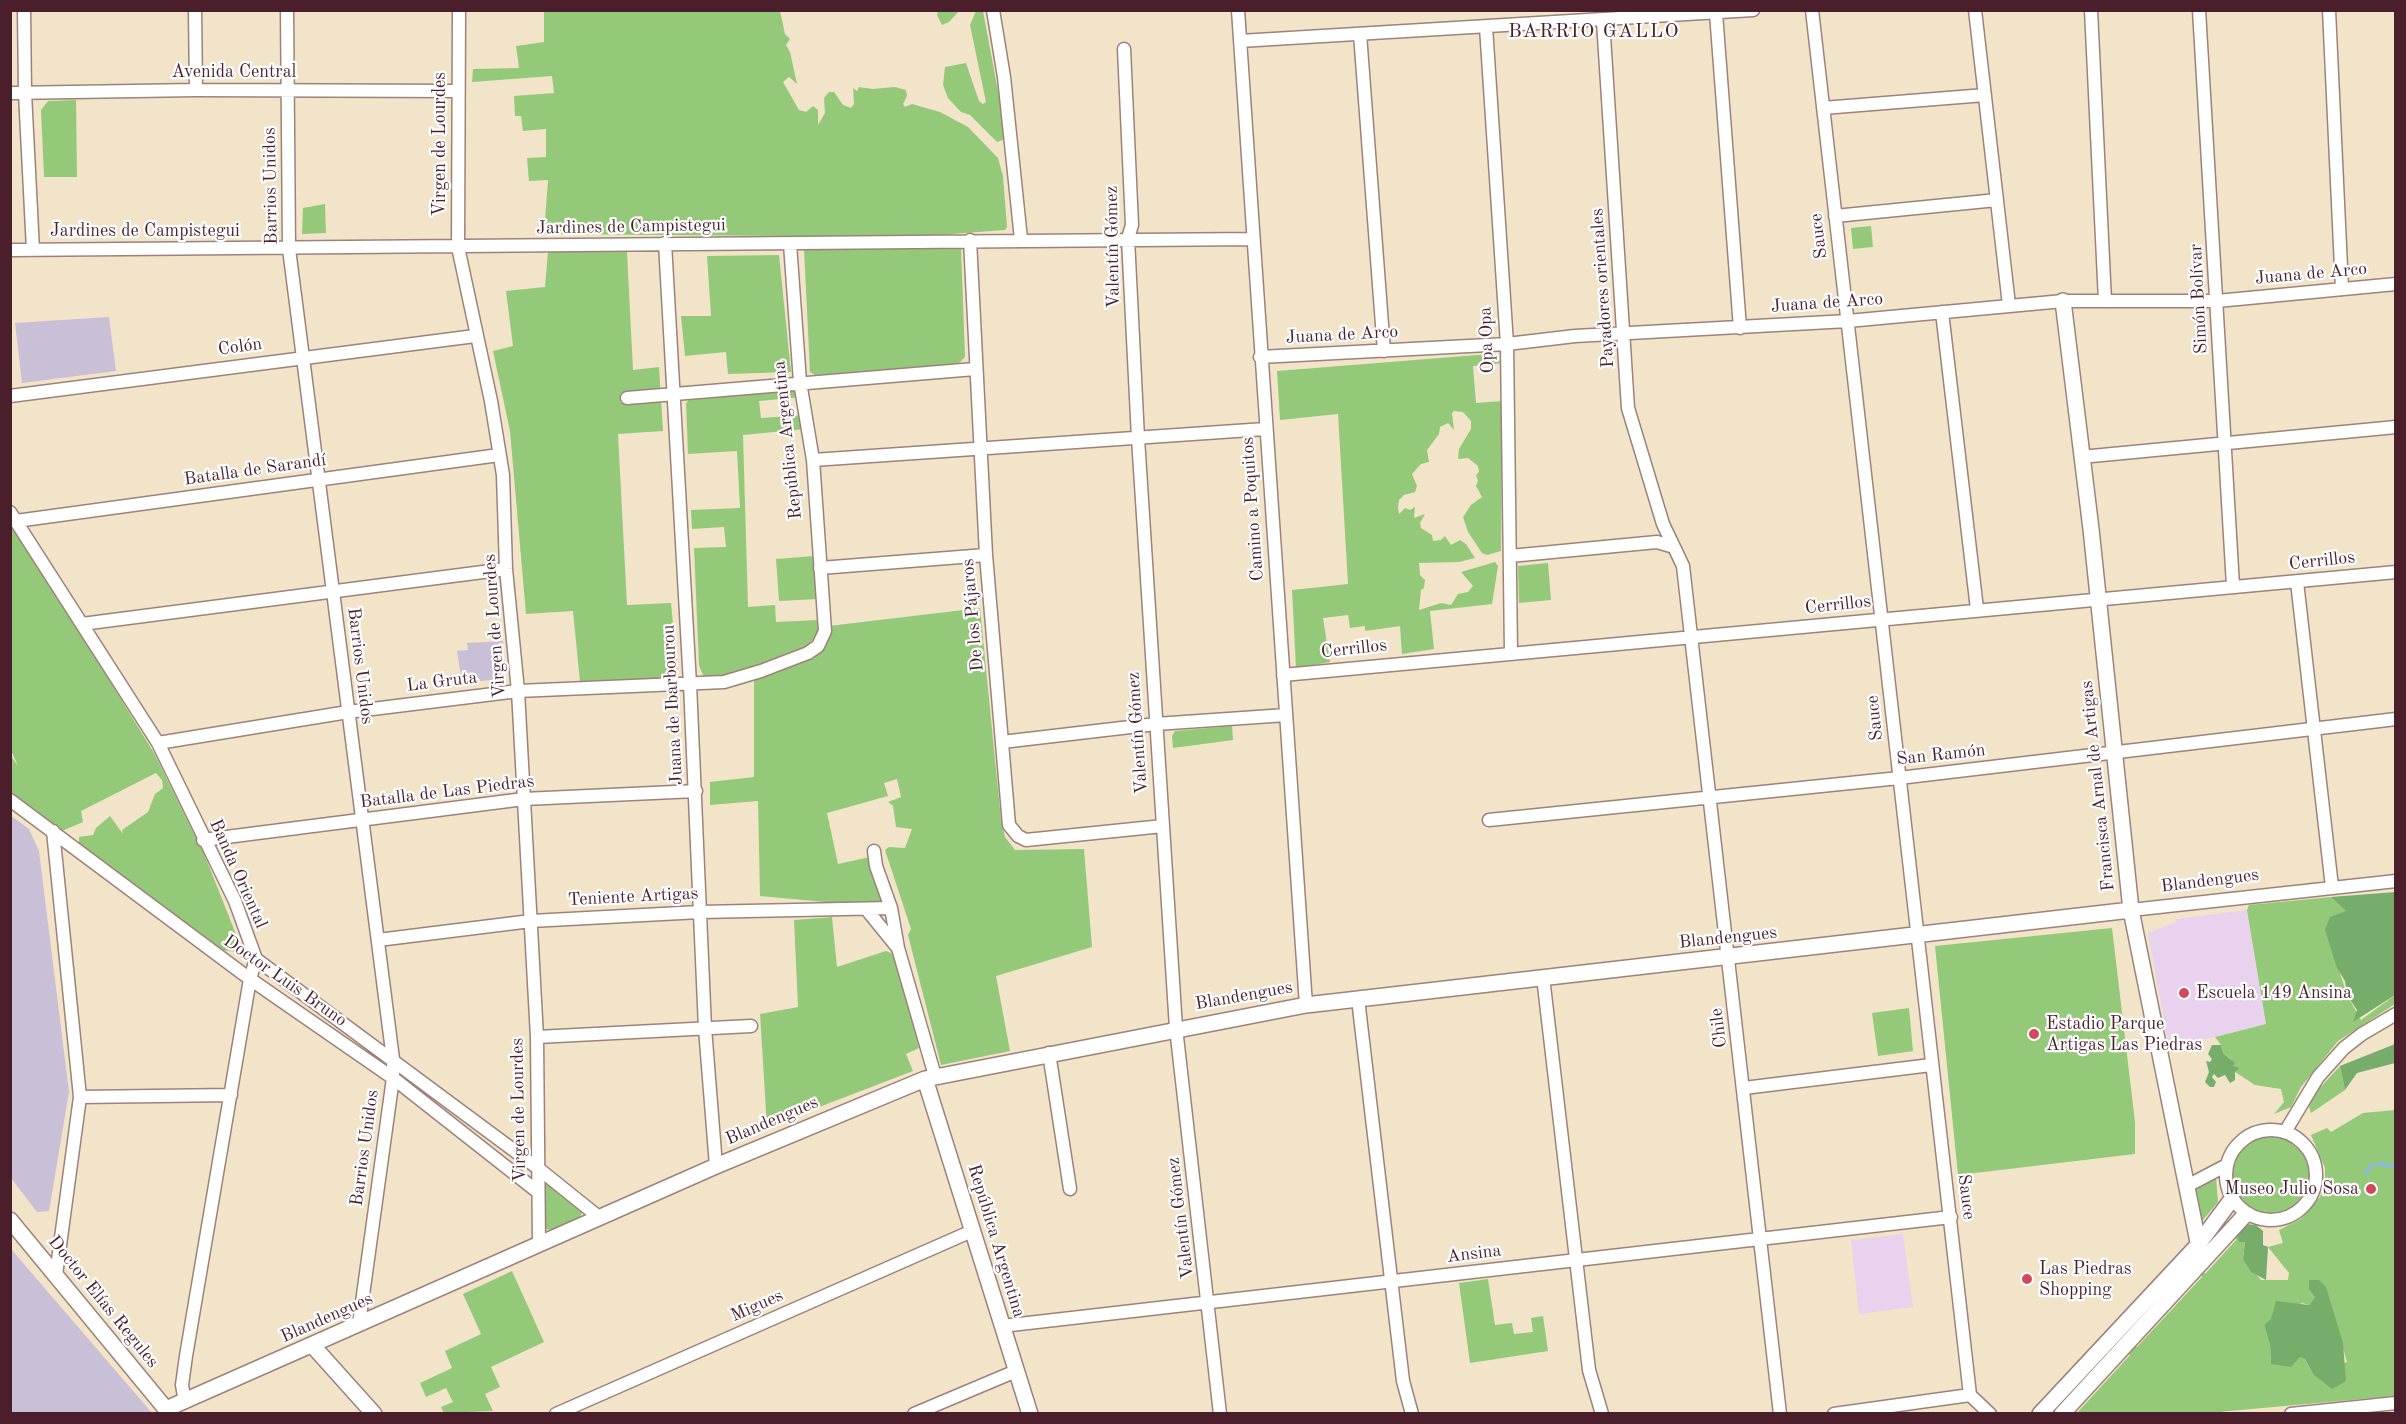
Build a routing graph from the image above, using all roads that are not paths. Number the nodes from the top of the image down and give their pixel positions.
1 (24, 10) edge
2 (195, 10) edge
3 (286, 10) edge
4 (459, 10) edge
5 (993, 10) edge
6 (1238, 10) edge
7 (1509, 10) edge
8 (1753, 10) edge
9 (1812, 10) edge
10 (1975, 10) edge
11 (2091, 10) edge
12 (2199, 10) edge
13 (2329, 10) edge
14 (1735, 11) edge
15 (1716, 13) junction
16 (1603, 21) junction
17 (1509, 24) junction
18 (1486, 27) junction
19 (1360, 34) junction
20 (1240, 41) junction
21 (1124, 49) dead end
22 (196, 90) junction
23 (287, 90) junction
24 (458, 91) junction
25 (10, 93) edge
26 (25, 93) junction
27 (1985, 95) junction
28 (1823, 108) junction
29 (1997, 200) junction
30 (1835, 216) junction
31 (1128, 238) junction
32 (1021, 239) junction
33 (1252, 239) junction
34 (970, 240) junction
35 (665, 243) junction
36 (790, 244) junction
37 (458, 247) junction
38 (289, 249) junction
39 (10, 250) edge
40 (33, 250) junction
41 (2396, 284) edge
42 (2342, 289) junction
43 (2063, 301) junction
44 (2105, 301) junction
45 (2217, 301) junction
46 (2009, 305) junction
47 (1942, 312) junction
48 (1848, 321) junction
49 (1740, 327) junction
50 (1625, 333) junction
51 (475, 336) junction
52 (1507, 344) junction
53 (1384, 351) junction
54 (303, 357) junction
55 (1260, 357) junction
56 (975, 369) junction
57 (800, 382) junction
58 (673, 392) junction
59 (10, 396) edge
60 (627, 398) dead end
61 (2396, 427) edge
62 (1265, 429) junction
63 (1138, 438) junction
64 (2226, 444) junction
65 (980, 449) junction
66 (499, 455) junction
67 (2081, 457) junction
68 (813, 460) junction
69 (317, 479) junction
70 (13, 517) edge
71 (1674, 547) junction
72 (986, 555) junction
73 (1510, 556) junction
74 (820, 568) junction
75 (506, 569) junction
76 (2396, 572) edge
77 (2298, 582) junction
78 (2233, 586) junction
79 (332, 590) junction
80 (2096, 598) junction
81 (1977, 609) junction
82 (1882, 619) junction
83 (82, 624) junction
84 (825, 631) joint
85 (1692, 638) junction
86 (1511, 653) junction
87 (1283, 675) junction
88 (690, 684) junction
89 (518, 691) junction
90 (348, 712) junction
91 (1286, 715) junction
92 (2396, 719) edge
93 (1156, 724) junction
94 (2315, 729) junction
95 (1002, 742) junction
96 (158, 743) junction
97 (2114, 754) junction
98 (1899, 778) junction
99 (696, 791) junction
100 (1710, 797) junction
101 (10, 800) edge
102 (524, 800) junction
103 (362, 820) junction
104 (1489, 820) dead end
105 (1163, 826) junction
106 (53, 831) junction
107 (203, 840) junction
108 (874, 851) dead end
109 (2396, 881) edge
110 (2332, 887) junction
111 (891, 908) junction
112 (867, 910) junction
113 (2131, 910) junction
114 (700, 912) junction
115 (531, 921) junction
116 (1917, 936) junction
117 (378, 940) junction
118 (898, 948) junction
119 (1729, 957) junction
120 (255, 959) junction
121 (1543, 977) junction
122 (250, 979) junction
123 (1358, 999) junction
124 (1306, 1005) junction
125 (2396, 1014) edge
126 (751, 1026) dead end
127 (705, 1028) junction
128 (1176, 1028) junction
129 (537, 1037) junction
130 (1049, 1053) junction
131 (393, 1059) junction
132 (1931, 1065) junction
133 (393, 1078) junction
134 (930, 1078) junction
135 (1744, 1088) junction
136 (231, 1095) junction
137 (80, 1097) junction
138 (2285, 1132) junction
139 (2227, 1165) junction
140 (716, 1166) junction
141 (539, 1169) junction
142 (2187, 1186) junction
143 (1070, 1189) dead end
144 (538, 1192) junction
145 (2232, 1200) junction
146 (2246, 1214) junction
147 (1950, 1217) junction
148 (600, 1218) junction
149 (10, 1220) edge
150 (972, 1231) junction
151 (1762, 1238) junction
152 (539, 1244) junction
153 (2197, 1246) junction
154 (1576, 1260) junction
155 (2202, 1262) junction
156 (56, 1275) junction
157 (1392, 1281) junction
158 (1209, 1301) junction
159 (359, 1324) junction
160 (1002, 1326) junction
161 (313, 1346) junction
162 (1017, 1371) junction
163 (1970, 1395) junction
164 (185, 1402) junction
165 (2396, 1403) edge
166 (168, 1411) edge
167 (1865, 1412) edge
168 (374, 1413) edge
169 (556, 1413) edge
170 (914, 1413) edge
171 (1030, 1413) edge
172 (1220, 1413) edge
173 (1412, 1413) edge
174 (1602, 1413) edge
175 (1780, 1413) edge
176 (1834, 1413) edge
177 (1990, 1413) edge
178 (2040, 1413) edge
179 (2062, 1413) edge
180 (2291, 1413) edge

1 - 26 street
2 - 22 street
3 - 23 street, Barrios Unidos
4 - 24 street, Virgen de Lourdes
5 - 32 street
6 - 20 street, Camino a Poquitos
7 - 17 street
8 - 14 street
9 - 28 street, Sauce
10 - 27 street
11 - 44 street
12 - 45 street, Simón Bolívar
13 - 42 street
14 - 15 street
15 - 16 street
15 - 49 street
16 - 17 street
16 - 50 street, Payadores orientales
17 - 18 street
18 - 19 street
18 - 52 street, Opa Opa
19 - 20 street
19 - 53 street
20 - 33 street, Camino a Poquitos
21 - 31 street, Valentín Gómez
22 - 23 street, Avenida Central
22 - 26 street, Avenida Central
23 - 24 street, Avenida Central
23 - 38 street, Barrios Unidos
24 - 37 street, Virgen de Lourdes
25 - 26 street, Avenida Central
26 - 40 street
27 - 28 street
27 - 29 street
28 - 30 street, Sauce
29 - 30 street
29 - 46 street
30 - 48 street, Sauce
31 - 32 street, Jardines de Campistegui
31 - 33 street, Jardines de Campistegui
31 - 63 street, Valentín Gómez
32 - 34 street, Jardines de Campistegui
33 - 55 street, Camino a Poquitos
34 - 36 street, Jardines de Campistegui
34 - 56 street, De los Pájaros
35 - 36 street, Jardines de Campistegui
35 - 37 street, Jardines de Campistegui
35 - 58 street, Juana de Ibarbourou
36 - 57 street, República Argentina
37 - 38 street, Jardines de Campistegui
37 - 51 street, Virgen de Lourdes
38 - 40 street, Jardines de Campistegui
38 - 54 street, Barrios Unidos
39 - 40 street, Jardines de Campistegui
41 - 42 street, Juana de Arco
42 - 45 street, Juana de Arco
43 - 44 street, Juana de Arco
43 - 46 street, Juana de Arco
43 - 67 street, Francisca Arnal de Artigas
44 - 45 street, Juana de Arco
45 - 64 street, Simón Bolívar
46 - 47 street, Juana de Arco
47 - 48 street, Juana de Arco
47 - 81 street
48 - 49 street, Juana de Arco
48 - 82 street, Sauce
49 - 50 street, Juana de Arco
50 - 52 street, Juana de Arco
50 - 71 street, Payadores orientales
51 - 54 street, Colón
51 - 66 street, Virgen de Lourdes
52 - 53 street, Juana de Arco
52 - 73 street, Opa Opa
53 - 55 street, Juana de Arco
54 - 59 street, Colón
54 - 69 street, Barrios Unidos
55 - 62 street, Camino a Poquitos
56 - 57 street
56 - 65 street, De los Pájaros
57 - 58 street
57 - 68 street, República Argentina
58 - 60 street
58 - 88 street, Juana de Ibarbourou
61 - 64 street
62 - 63 street
62 - 87 street, Camino a Poquitos
63 - 65 street
63 - 93 street, Valentín Gómez
64 - 67 street
64 - 78 street, Simón Bolívar
65 - 68 street
65 - 72 street, De los Pájaros
66 - 69 street, Batalla de Sarandí
66 - 75 street, Virgen de Lourdes
67 - 80 street, Francisca Arnal de Artigas
68 - 74 street, República Argentina
69 - 70 street, Batalla de Sarandí
69 - 79 street, Barrios Unidos
70 - 83 street, Banda Oriental
71 - 73 street
71 - 85 street, Payadores orientales
72 - 74 street
72 - 95 street, De los Pájaros
73 - 86 street, Opa Opa
74 - 84 street, República Argentina
75 - 79 street
75 - 89 street, Virgen de Lourdes
76 - 77 street, Cerrillos
77 - 78 street, Cerrillos
77 - 94 street
78 - 80 street, Cerrillos
79 - 83 street
79 - 90 street, Barrios Unidos
80 - 81 street, Cerrillos
80 - 97 street, Francisca Arnal de Artigas
81 - 82 street, Cerrillos
82 - 85 street, Cerrillos
82 - 98 street, Sauce
83 - 96 street, Banda Oriental
84 - 88 street, La Gruta
85 - 86 street, Cerrillos
85 - 100 street, Chile
86 - 87 street, Cerrillos
87 - 91 street, Camino a Poquitos
88 - 89 street, La Gruta
88 - 99 street, Juana de Ibarbourou
89 - 90 street, La Gruta
89 - 102 street, Virgen de Lourdes
90 - 96 street, La Gruta
90 - 103 street, Barrios Unidos
91 - 93 street
91 - 124 street, Camino a Poquitos
92 - 94 street, San Ramón
93 - 95 street
93 - 105 street, Valentín Gómez
94 - 97 street, San Ramón
94 - 110 street
95 - 105 street, De los Pájaros
96 - 107 street, Banda Oriental
97 - 98 street, San Ramón
97 - 113 street, Francisca Arnal de Artigas
98 - 100 street, San Ramón
98 - 116 street, Sauce
99 - 102 street, Batalla de Las Piedras
99 - 114 street, Juana de Ibarbourou
100 - 104 street, San Ramón
100 - 119 street, Chile
101 - 106 street, Doctor Luis Bruno
102 - 103 street, Batalla de Las Piedras
102 - 115 street, Virgen de Lourdes
103 - 107 street, Batalla de Las Piedras
103 - 117 street, Barrios Unidos
105 - 128 street, Valentín Gómez
106 - 122 street, Doctor Luis Bruno
106 - 137 street
107 - 120 street, Banda Oriental
108 - 111 street, República Argentina
109 - 110 street, Blandengues
110 - 113 street, Blandengues
111 - 112 street, Teniente Artigas
111 - 118 street, República Argentina
112 - 114 street, Teniente Artigas
112 - 118 street
113 - 116 street, Blandengues
113 - 142 street, Francisca Arnal de Artigas
114 - 115 street, Teniente Artigas
114 - 127 street, Juana de Ibarbourou
115 - 117 street, Teniente Artigas
115 - 129 street, Virgen de Lourdes
116 - 119 street, Blandengues
116 - 132 street, Sauce
117 - 131 street, Barrios Unidos
118 - 134 street, República Argentina
119 - 121 street, Blandengues
119 - 135 street, Chile
120 - 122 street
120 - 131 street, Doctor Luis Bruno
121 - 123 street, Blandengues
121 - 154 street
122 - 133 street, Doctor Luis Bruno
122 - 136 street
123 - 124 street, Blandengues
123 - 157 street
124 - 128 street, Blandengues
125 - 138 street
126 - 127 street
127 - 129 street
127 - 140 street, Juana de Ibarbourou
128 - 130 street, Blandengues
128 - 158 street, Valentín Gómez
129 - 141 street, Virgen de Lourdes
130 - 134 street, Blandengues
130 - 143 street
131 - 133 street, Barrios Unidos
131 - 141 street, Doctor Luis Bruno
132 - 135 street
132 - 147 street, Sauce
133 - 144 street, Doctor Luis Bruno
133 - 159 street, Barrios Unidos
134 - 140 street, Blandengues
134 - 150 street, República Argentina
135 - 151 street, Chile
136 - 137 street
136 - 164 street
137 - 156 street
138 - 139 street
138 - 146 street
139 - 142 street
139 - 145 street
140 - 148 street, Blandengues
141 - 144 street, Virgen de Lourdes
141 - 148 street, Doctor Luis Bruno
142 - 153 street, Francisca Arnal de Artigas
144 - 152 street, Virgen de Lourdes
145 - 146 street
145 - 153 street
146 - 155 street
147 - 151 street, Ansina
147 - 163 street, Sauce
148 - 152 street, Blandengues
149 - 156 street, Doctor Elías Regules
150 - 160 street, República Argentina
150 - 169 street, Migues
151 - 154 street, Ansina
151 - 175 street, Chile
152 - 159 street, Blandengues
153 - 155 street, Francisca Arnal de Artigas
153 - 178 street
154 - 157 street, Ansina
154 - 174 street
155 - 179 street
156 - 166 street, Doctor Elías Regules
157 - 158 street, Ansina
157 - 173 street
158 - 160 street, Ansina
158 - 172 street, Valentín Gómez
159 - 161 street, Blandengues
160 - 162 street, República Argentina
161 - 164 street, Blandengues
161 - 168 street
162 - 170 street
162 - 171 street, República Argentina
163 - 167 street
163 - 177 street
164 - 166 street, Blandengues
165 - 180 street
167 - 176 street

